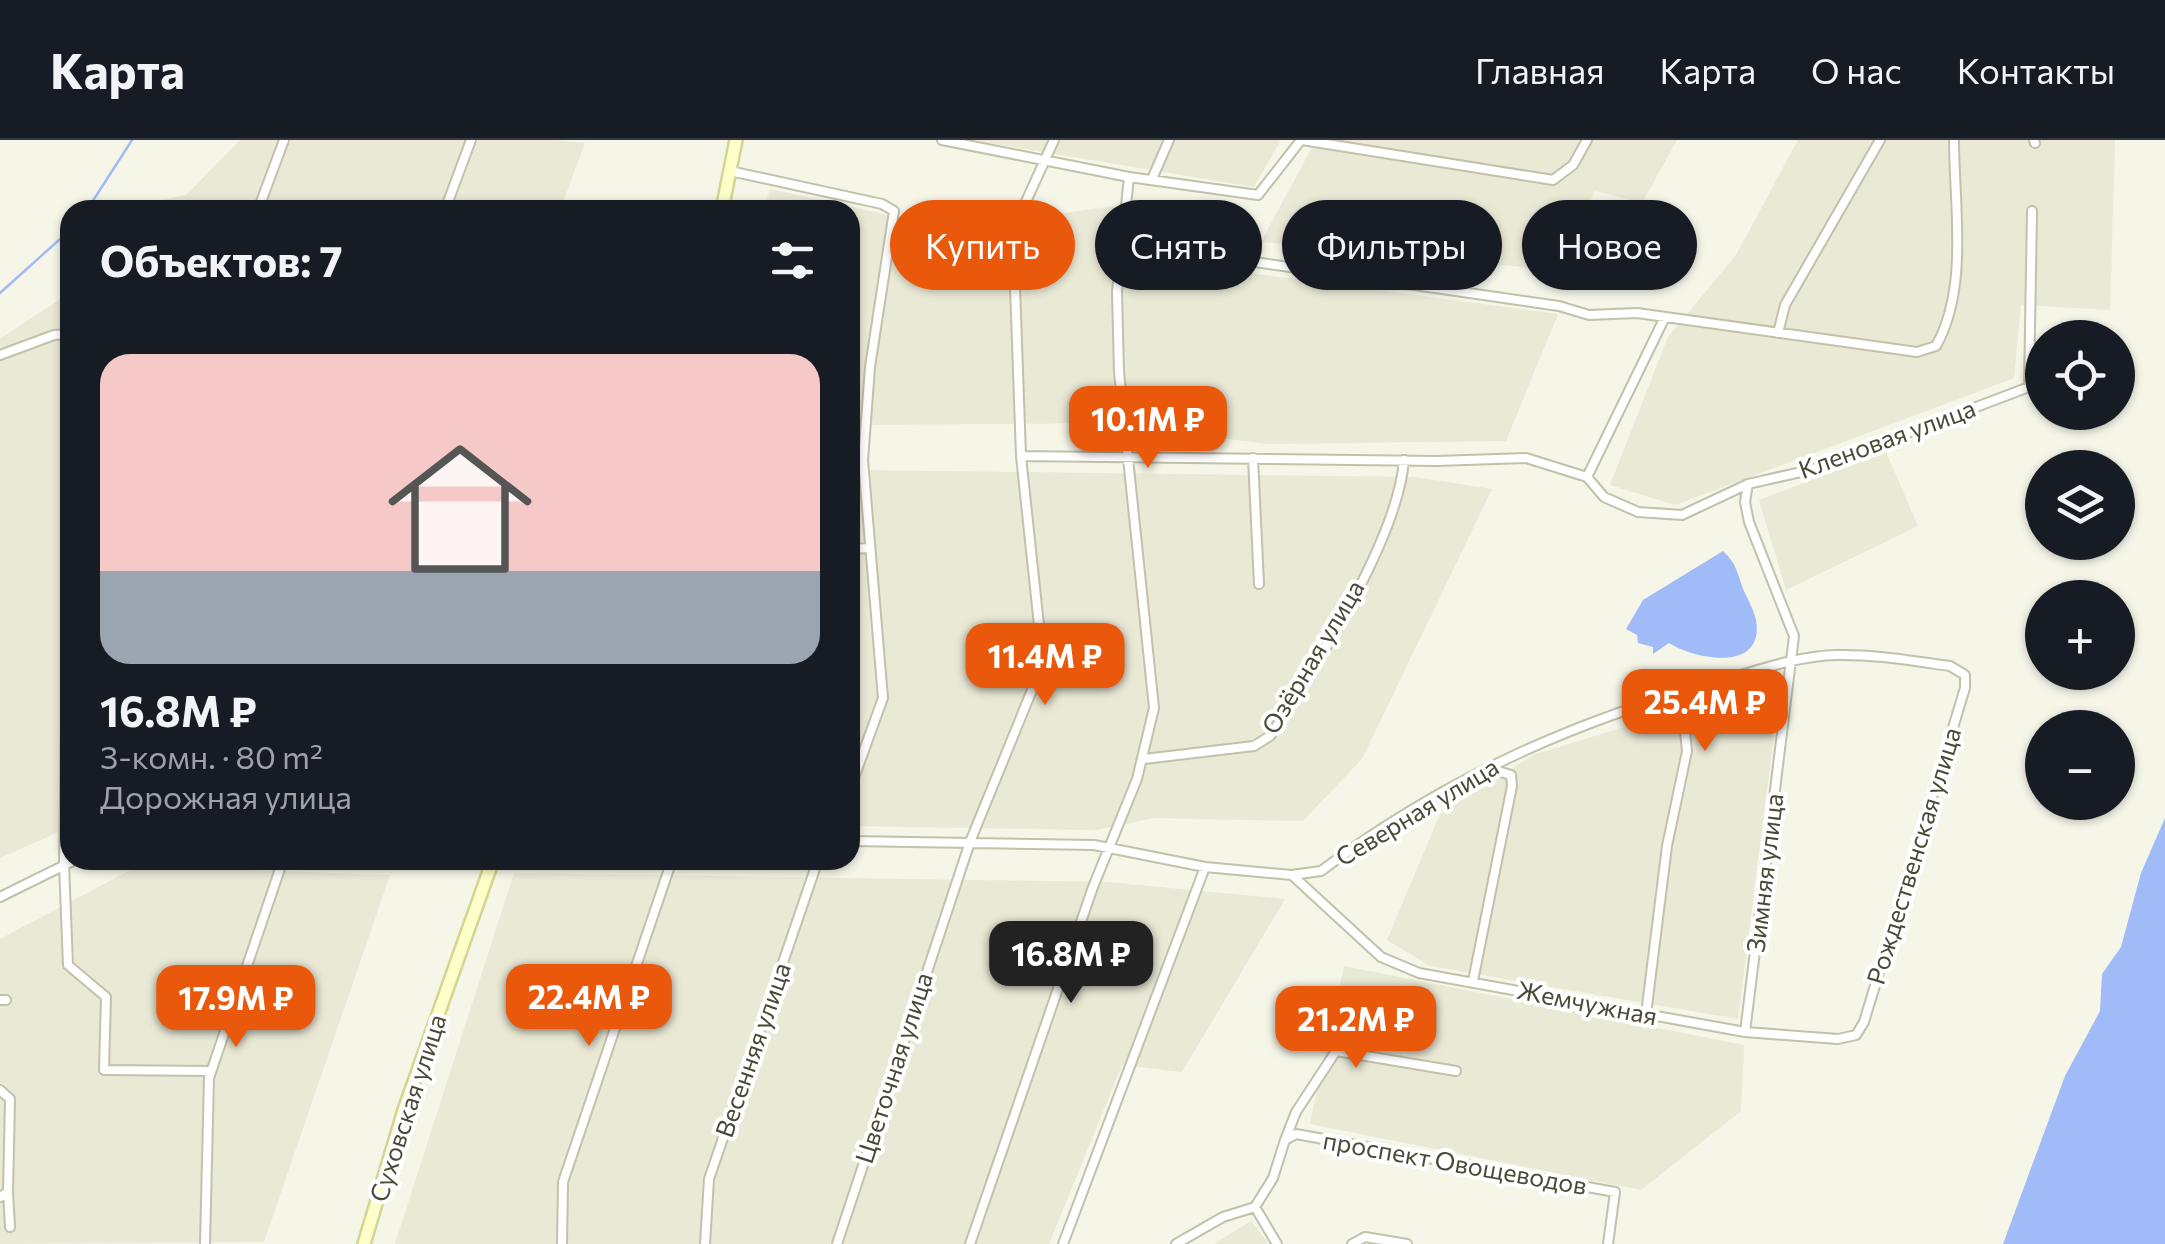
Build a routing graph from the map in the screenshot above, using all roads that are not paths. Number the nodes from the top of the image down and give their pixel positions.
1 (284, 140) edge
2 (471, 140) edge
3 (736, 140) edge
4 (942, 140) edge
5 (1054, 140) edge
6 (1168, 140) edge
7 (1301, 140) edge
8 (1587, 140) edge
9 (1880, 140) edge
10 (1954, 140) edge
11 (1045, 160) junction
12 (730, 171) junction
13 (1129, 177) junction
14 (1152, 178) junction
15 (262, 200) edge
16 (449, 200) edge
17 (724, 200) edge
18 (1127, 200) edge
19 (2032, 211) dead end
20 (1262, 263) edge
21 (1117, 290) edge
22 (1665, 317) junction
23 (1778, 334) junction
24 (60, 335) edge
25 (0, 356) edge
26 (1021, 456) junction
27 (1253, 458) junction
28 (1128, 460) junction
29 (1404, 460) junction
30 (1587, 476) junction
31 (1748, 484) junction
32 (860, 548) edge
33 (869, 548) junction
34 (1258, 584) dead end
35 (1792, 661) junction
36 (1965, 675) joint
37 (1681, 692) junction
38 (1144, 759) junction
39 (860, 761) edge
40 (1483, 768) junction
41 (860, 842) edge
42 (970, 842) junction
43 (1108, 849) junction
44 (60, 866) edge
45 (1204, 867) junction
46 (64, 870) edge
47 (281, 870) edge
48 (490, 870) edge
49 (669, 870) edge
50 (815, 870) edge
51 (1292, 875) junction
52 (0, 897) edge
53 (1473, 981) junction
54 (1646, 1014) junction
55 (1745, 1032) junction
56 (1856, 1035) joint
57 (211, 1072) junction
58 (1456, 1072) dead end
59 (0, 1090) edge
60 (1285, 1140) junction
61 (0, 1160) edge
62 (8, 1175) junction
63 (4, 1194) edge
64 (1255, 1207) junction
65 (10, 1227) dead end
66 (206, 1244) edge
67 (364, 1244) edge
68 (562, 1244) edge
69 (705, 1244) edge
70 (837, 1244) edge
71 (970, 1244) edge
72 (1064, 1244) edge
73 (1176, 1244) edge
74 (1277, 1244) edge
75 (1352, 1244) edge
76 (1408, 1244) edge
77 (1608, 1244) edge

1 - 15 street
2 - 16 street
3 - 12 street
4 - 11 street
5 - 11 street, Цветочная улица
6 - 14 street
7 - 8 street
7 - 14 street
9 - 23 street
10 - 23 street
11 - 13 street
11 - 26 street, Цветочная улица
12 - 17 street
12 - 33 street
13 - 14 street
13 - 18 street
19 - 31 street, Кленовая улица
20 - 22 street
21 - 28 street
22 - 23 street
22 - 30 street
24 - 25 street
26 - 28 street, Кленовая улица
26 - 42 street, Цветочная улица
27 - 28 street, Кленовая улица
27 - 29 street, Кленовая улица
27 - 34 street
28 - 38 street
29 - 30 street, Кленовая улица
29 - 38 street, Озёрная улица
30 - 31 street, Кленовая улица
31 - 35 street, Зимняя улица
32 - 33 street
33 - 39 street
35 - 36 street, Северная улица
35 - 37 street, Северная улица
35 - 55 street, Зимняя улица
36 - 56 street, Рождественская улица
37 - 40 street, Северная улица
37 - 54 street
38 - 43 street
40 - 51 street, Северная улица
40 - 53 street
41 - 42 street, Северная улица
42 - 43 street, Северная улица
42 - 70 street, Цветочная улица
43 - 45 street, Северная улица
43 - 71 street
44 - 52 street
45 - 51 street, Северная улица
45 - 72 street
46 - 57 street
47 - 57 street
48 - 67 street, Суховская улица
49 - 68 street
50 - 69 street, Весенняя улица
51 - 53 street, Жемчужная
53 - 54 street, Жемчужная
54 - 55 street, Жемчужная
55 - 56 street, Жемчужная
57 - 66 street
58 - 60 street
59 - 62 street
60 - 64 street
60 - 77 street, проспект Овощеводов
61 - 62 street
62 - 63 street
63 - 65 street
64 - 73 street
64 - 74 street
75 - 76 street

